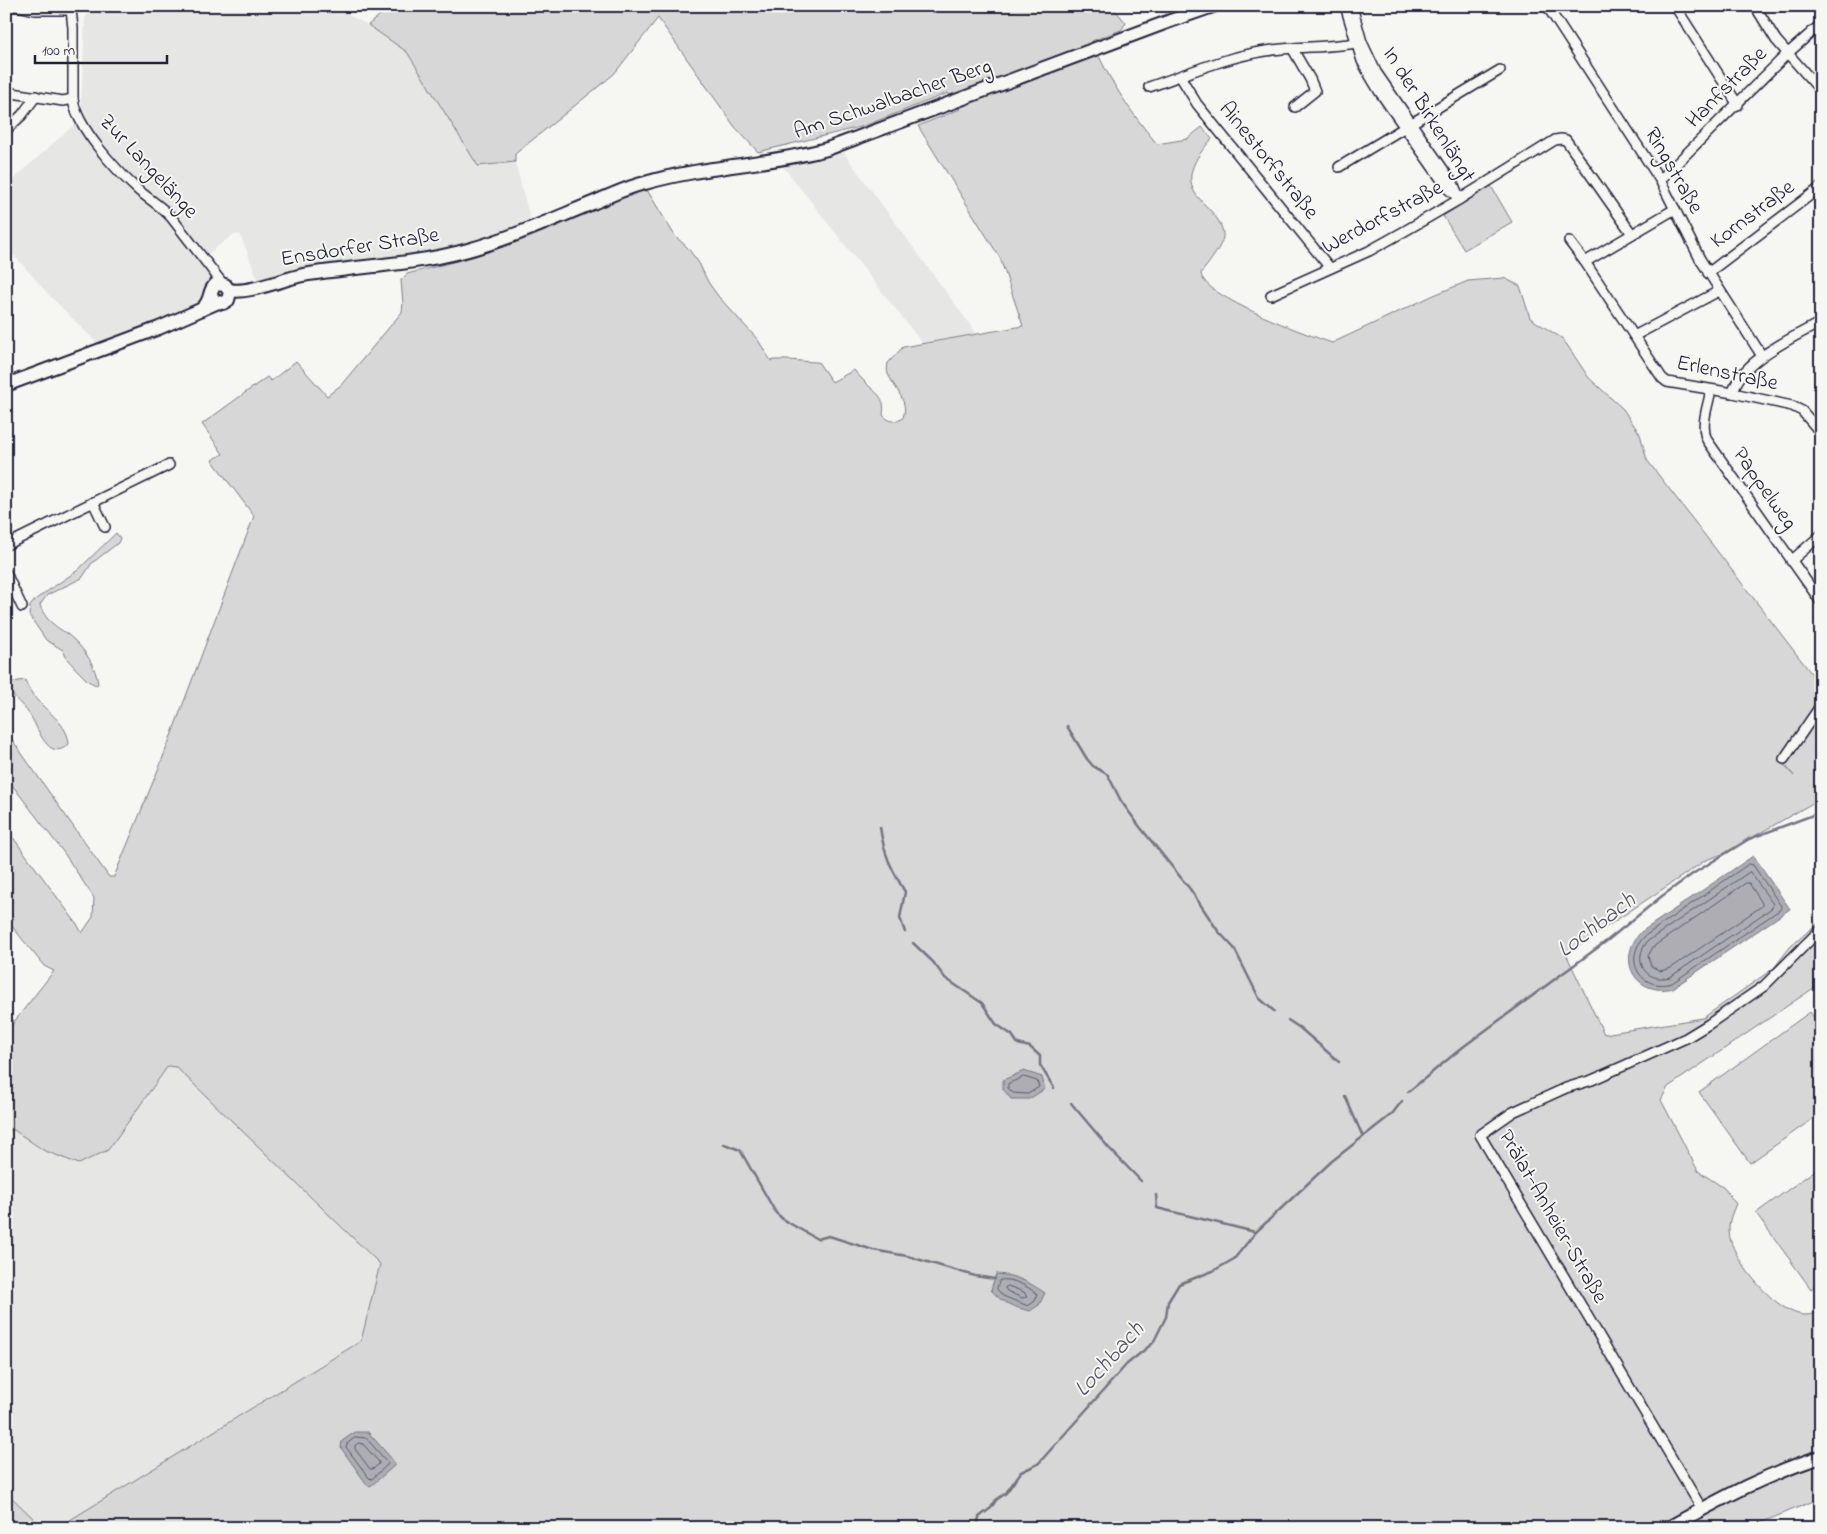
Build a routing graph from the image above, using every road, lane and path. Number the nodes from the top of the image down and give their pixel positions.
1 (17, 6) edge
2 (1213, 6) edge
3 (1345, 6) edge
4 (1352, 6) edge
5 (1547, 6) edge
6 (1675, 6) edge
7 (1755, 6) edge
8 (73, 8) edge
9 (1821, 24) edge
10 (1359, 43) junction
11 (1292, 48) junction
12 (1787, 54) junction
13 (1500, 70) dead end
14 (1180, 76) junction
15 (1149, 87) dead end
16 (1821, 91) edge
17 (6, 92) edge
18 (36, 96) junction
19 (73, 99) junction
20 (1738, 105) junction
21 (1295, 107) dead end
22 (1408, 126) junction
23 (6, 130) edge
24 (1339, 167) dead end
25 (1660, 180) junction
26 (1821, 187) edge
27 (1460, 199) junction
28 (1675, 209) junction
29 (1632, 234) junction
30 (1569, 241) dead end
31 (468, 250) joint
32 (1585, 262) junction
33 (1330, 268) junction
34 (1708, 273) junction
35 (1719, 291) junction
36 (220, 293) junction
37 (1271, 295) dead end
38 (1821, 322) edge
39 (1634, 336) junction
40 (1762, 356) junction
41 (7, 383) edge
42 (1711, 390) junction
43 (1733, 393) junction
44 (1821, 433) edge
45 (169, 465) dead end
46 (93, 502) junction
47 (105, 527) dead end
48 (1821, 535) edge
49 (6, 545) edge
50 (1791, 561) junction
51 (6, 573) edge
52 (1821, 602) edge
53 (22, 607) dead end
54 (1821, 706) edge
55 (1784, 759) dead end
56 (1820, 930) edge
57 (1821, 1457) edge
58 (1702, 1509) junction
59 (1668, 1528) edge

1 - 8 street
2 - 31 main road, Am Schwalbacher Berg
3 - 10 street, In der Birkenlängt
4 - 10 street, In der Birkenlängt
5 - 25 street, Ringstraße
6 - 20 street
7 - 12 street
8 - 19 street, Zur Langelänge
9 - 12 street, Hanfstraße
10 - 11 street
10 - 22 street, In der Birkenlängt
11 - 14 street
11 - 21 street
12 - 16 street
12 - 20 street, Hanfstraße
13 - 22 street
14 - 15 street
14 - 33 street, Ainestorfstraße
17 - 18 street
18 - 19 street
18 - 23 street
19 - 36 street, Zur Langelänge
20 - 25 street, Hanfstraße
22 - 24 street
22 - 27 street, In der Birkenlängt
25 - 28 street, Ringstraße
26 - 34 street, Kornstraße
27 - 29 street, Werdorfstraße
27 - 33 street, Werdorfstraße
28 - 29 street
28 - 34 street, Ringstraße
29 - 32 street
30 - 32 street, Erlenstraße
31 - 36 main road, Ensdorfer Straße
32 - 39 street, Erlenstraße
33 - 37 street, Werdorfstraße
34 - 35 street, Ringstraße
35 - 39 street
35 - 40 street, Ringstraße
36 - 41 main road
38 - 40 street
39 - 42 street, Erlenstraße
40 - 43 street
42 - 43 street, Erlenstraße
42 - 50 street, Pappelweg
43 - 44 street, Erlenstraße
45 - 46 street
46 - 47 street
46 - 49 street
48 - 50 street
50 - 52 street, Pappelweg
51 - 53 street
54 - 55 street
56 - 58 street, Prälat-Anheier-Straße
57 - 58 main road
58 - 59 main road

